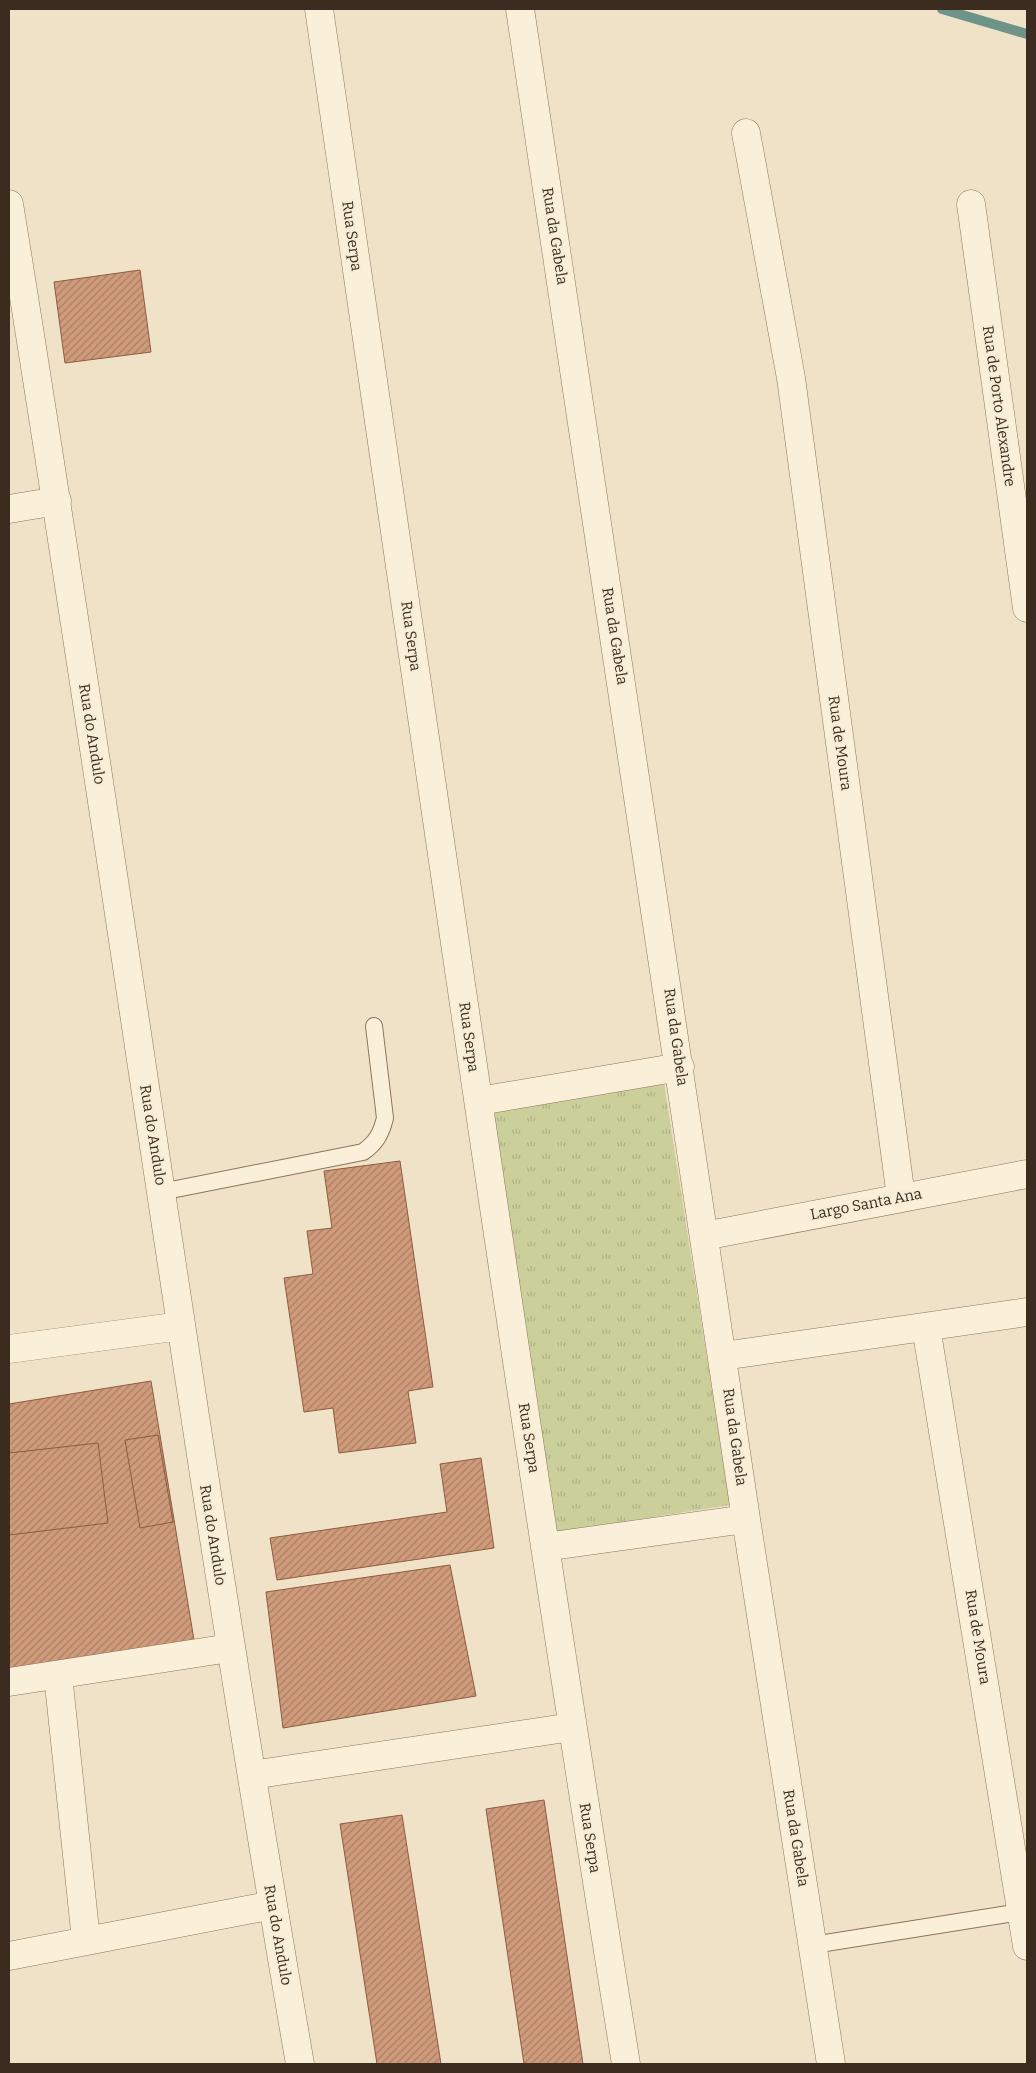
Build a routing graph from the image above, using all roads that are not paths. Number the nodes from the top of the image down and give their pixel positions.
1 (319, 9) edge
2 (520, 9) edge
3 (746, 133) dead end
4 (9, 204) edge
5 (972, 204) dead end
6 (57, 501) junction
7 (9, 509) edge
8 (1027, 608) edge
9 (374, 1026) dead end
10 (680, 1067) junction
11 (479, 1101) junction
12 (1027, 1174) edge
13 (161, 1192) junction
14 (901, 1197) junction
15 (704, 1236) junction
16 (1027, 1312) edge
17 (181, 1326) junction
18 (926, 1328) junction
19 (9, 1349) edge
20 (723, 1356) junction
21 (746, 1519) junction
22 (545, 1546) junction
23 (230, 1648) junction
24 (58, 1675) junction
25 (9, 1682) edge
26 (572, 1727) junction
27 (252, 1775) junction
28 (273, 1905) junction
29 (1025, 1912) edge
30 (86, 1940) junction
31 (813, 1945) junction
32 (1027, 1946) edge
33 (9, 1956) edge
34 (300, 2064) edge
35 (626, 2064) edge
36 (831, 2064) edge

1 - 11 street, Rua Serpa
2 - 10 street, Rua da Gabela
3 - 14 street, Rua de Moura
4 - 6 street, Rua do Andulo
5 - 8 street, Rua de Porto Alexandre
6 - 7 street
6 - 13 street, Rua do Andulo
9 - 13 lane
10 - 11 street
10 - 15 street, Rua da Gabela
11 - 22 street, Rua Serpa
12 - 14 street, Largo Santa Ana
13 - 17 street, Rua do Andulo
14 - 15 street, Largo Santa Ana
15 - 20 street, Rua da Gabela
16 - 18 street
17 - 19 street
17 - 23 street, Rua do Andulo
18 - 20 street
18 - 29 street, Rua de Moura
20 - 21 street, Rua da Gabela
21 - 22 street
21 - 31 street, Rua da Gabela
22 - 26 street, Rua Serpa
23 - 24 street
23 - 27 street, Rua do Andulo
24 - 25 street
24 - 30 street
26 - 27 street
26 - 35 street, Rua Serpa
27 - 28 street, Rua do Andulo
28 - 30 street
28 - 34 street, Rua do Andulo
29 - 31 lane
29 - 32 street, Rua de Moura
30 - 33 street
31 - 36 street, Rua da Gabela

